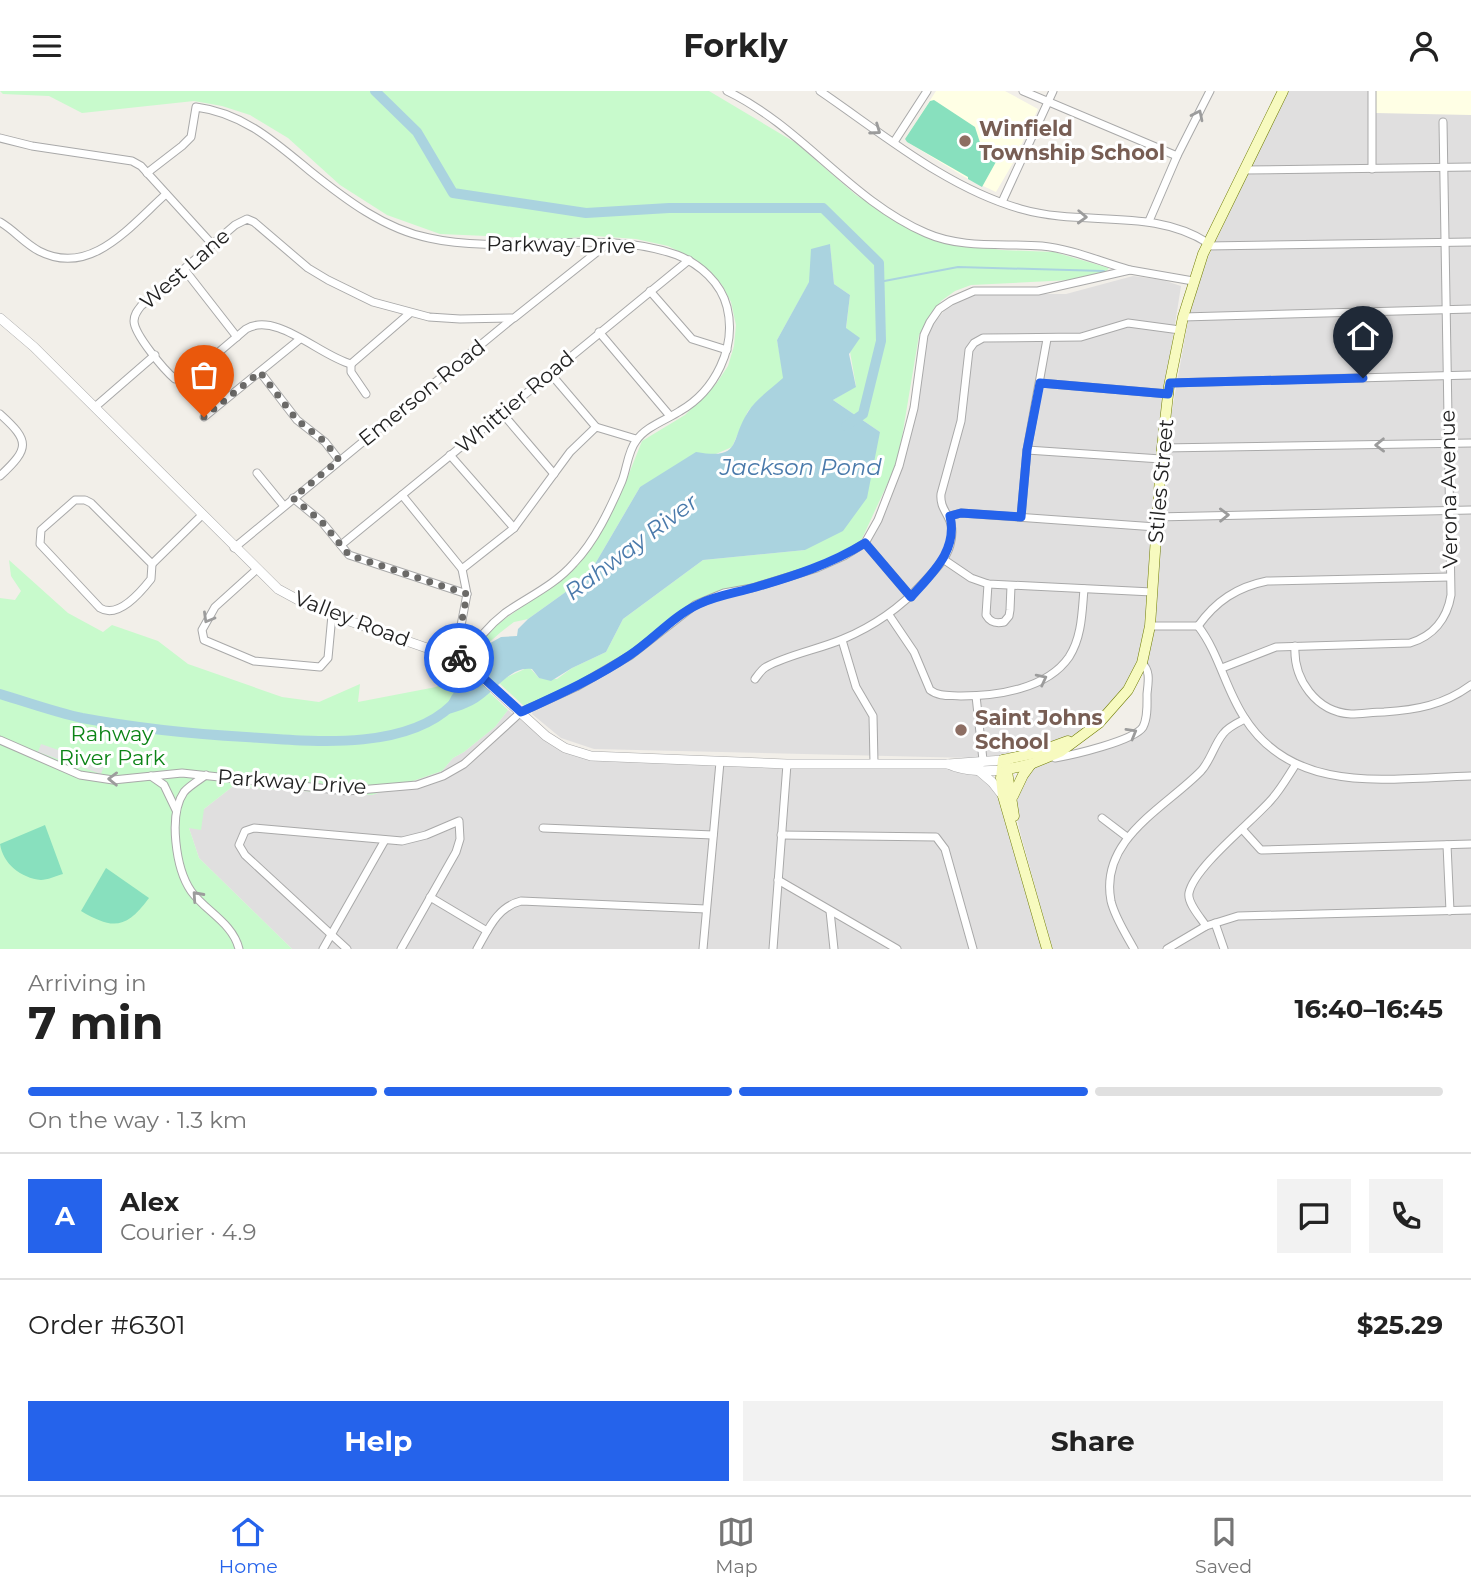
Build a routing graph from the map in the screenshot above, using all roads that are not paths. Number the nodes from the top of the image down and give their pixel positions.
1 (727, 91) edge
2 (820, 91) edge
3 (927, 91) edge
4 (1023, 91) edge
5 (1053, 91) edge
6 (1208, 91) edge
7 (1283, 91) edge
8 (1372, 91) edge
9 (1047, 103) junction
10 (1443, 123) dead end
11 (0, 138) edge
12 (894, 142) junction
13 (1177, 156) junction
14 (1471, 167) edge
15 (1443, 168) junction
16 (1372, 169) junction
17 (1245, 170) junction
18 (147, 173) junction
19 (166, 194) junction
20 (1002, 202) junction
21 (0, 222) edge
22 (1149, 222) junction
23 (1471, 242) edge
24 (1445, 243) junction
25 (212, 244) junction
26 (607, 244) junction
27 (1207, 245) junction
28 (689, 260) junction
29 (184, 269) junction
30 (1130, 270) junction
31 (1193, 281) junction
32 (650, 292) junction
33 (1446, 309) junction
34 (1471, 309) edge
35 (410, 313) junction
36 (1182, 317) junction
37 (513, 318) junction
38 (1, 321) edge
39 (1180, 330) junction
40 (599, 332) junction
41 (237, 337) junction
42 (300, 339) junction
43 (1047, 339) junction
44 (727, 350) junction
45 (155, 355) junction
46 (351, 364) junction
47 (260, 372) junction
48 (550, 373) junction
49 (1447, 375) junction
50 (1471, 375) edge
51 (1040, 383) junction
52 (1169, 389) junction
53 (366, 394) dead end
54 (95, 407) junction
55 (502, 413) junction
56 (0, 414) edge
57 (204, 417) dead end
58 (670, 417) junction
59 (596, 427) junction
60 (636, 439) junction
61 (1471, 443) edge
62 (1448, 444) junction
63 (1162, 448) junction
64 (1027, 450) junction
65 (450, 455) junction
66 (1161, 459) junction
67 (339, 460) junction
68 (257, 473) dead end
69 (554, 474) junction
70 (0, 476) edge
71 (402, 495) junction
72 (293, 498) junction
73 (284, 506) junction
74 (1449, 510) junction
75 (1471, 510) edge
76 (202, 515) junction
77 (950, 516) junction
78 (1021, 517) junction
79 (1156, 522) junction
80 (514, 527) junction
81 (865, 543) junction
82 (341, 545) junction
83 (234, 548) junction
84 (943, 559) junction
85 (152, 564) junction
86 (462, 569) junction
87 (256, 570) junction
88 (1450, 577) junction
89 (988, 584) junction
90 (1011, 586) junction
91 (1084, 589) junction
92 (1152, 592) junction
93 (467, 594) junction
94 (911, 597) junction
95 (332, 615) junction
96 (889, 615) junction
97 (1150, 626) junction
98 (1198, 626) junction
99 (842, 640) junction
100 (1295, 646) junction
101 (463, 661) junction
102 (1142, 663) junction
103 (1222, 668) junction
104 (755, 678) dead end
105 (1471, 685) edge
106 (976, 696) junction
107 (521, 712) junction
108 (1245, 719) junction
109 (0, 740) edge
110 (1076, 740) junction
111 (1044, 759) junction
112 (983, 760) junction
113 (720, 762) junction
114 (874, 763) junction
115 (787, 764) junction
116 (947, 764) junction
117 (1031, 764) junction
118 (1296, 764) junction
119 (1004, 766) junction
120 (978, 770) junction
121 (151, 775) junction
122 (206, 775) junction
123 (1471, 776) edge
124 (1007, 798) junction
125 (176, 810) junction
126 (1102, 818) dead end
127 (543, 828) dead end
128 (1242, 829) junction
129 (713, 835) junction
130 (782, 835) junction
131 (1127, 837) junction
132 (385, 840) junction
133 (1471, 844) edge
134 (1447, 845) junction
135 (778, 880) junction
136 (430, 897) junction
137 (706, 909) junction
138 (1471, 910) edge
139 (830, 911) junction
140 (1450, 911) junction
141 (1215, 923) junction
142 (1206, 926) junction
143 (487, 931) junction
144 (331, 935) junction
145 (239, 949) edge
146 (323, 949) edge
147 (348, 949) edge
148 (401, 949) edge
149 (477, 949) edge
150 (703, 949) edge
151 (772, 949) edge
152 (834, 949) edge
153 (897, 949) edge
154 (973, 949) edge
155 (1047, 949) edge
156 (1134, 949) edge
157 (1167, 949) edge
158 (1224, 949) edge

1 - 30 street
2 -> 12 street
3 - 12 street
4 - 9 street
5 - 9 street
13 -> 6 street
7 - 17 main road, Stiles Street
8 - 16 street
9 - 13 street
9 - 20 street
10 - 15 street, Verona Avenue
11 - 18 street
12 - 20 street
13 - 22 street
14 - 15 street
15 - 16 street
15 - 24 street, Verona Avenue
16 - 17 street
17 - 27 main road, Stiles Street
18 - 19 street
18 - 26 street, Parkway Drive
19 - 21 street
19 - 25 street
20 -> 22 street
22 - 27 street
23 - 24 street
24 - 27 street
24 - 33 street, Verona Avenue
25 - 29 street, West Lane
25 - 35 street, West Lane
26 - 28 street, Parkway Drive
26 - 37 street
27 - 31 main road, Stiles Street
28 - 32 street, Whittier Road
28 - 44 street, Parkway Drive
29 - 41 street
29 - 45 street, West Lane
30 - 31 street
30 - 81 street
31 - 36 main road, Stiles Street
32 - 40 street, Whittier Road
32 - 44 street
33 - 34 street
33 - 36 street
33 - 49 street, Verona Avenue
35 - 37 street, West Lane
35 - 46 street
36 - 39 main road, Stiles Street
37 - 67 street, Emerson Road
38 - 54 street, Valley Road
39 - 43 street
39 - 52 main road, Stiles Street
40 - 48 street, Whittier Road
40 - 58 street
41 - 42 street
41 - 45 street
42 - 46 street
42 - 47 street
43 - 51 street
43 - 77 street
44 - 58 street, Parkway Drive
45 - 54 street
46 - 53 street
47 - 57 street
47 - 67 street
48 - 55 street, Whittier Road
48 - 59 street
49 - 50 street
49 - 52 street
49 - 62 street, Verona Avenue
51 - 52 street
51 - 64 street
52 - 63 main road, Stiles Street
54 - 76 street, Valley Road
55 - 65 street, Whittier Road
55 - 69 street
56 - 70 street
58 - 60 street, Parkway Drive
59 - 60 street
59 - 69 street
60 - 101 street
61 - 62 street
62 -> 63 street
62 - 74 street, Verona Avenue
63 - 66 main road, Stiles Street
64 - 66 street
64 - 78 street
65 - 71 street, Whittier Road
65 - 80 street
66 - 79 main road, Stiles Street
67 - 72 street, Emerson Road
68 - 73 street
69 - 80 street
71 - 82 street, Whittier Road
71 - 86 street
72 - 73 street, Emerson Road
72 - 82 street
73 - 83 street, Emerson Road
74 - 75 street
79 -> 74 street
74 - 88 street, Verona Avenue
76 - 83 street, Valley Road
76 - 85 street
77 - 78 street
77 - 84 street
78 - 79 street
79 - 92 main road, Stiles Street
80 - 86 street
81 - 94 street
81 - 107 street, Parkway Drive
82 - 93 street
83 - 87 street, Valley Road
84 - 89 street
84 - 94 street
85 - 85 street
86 - 93 street
87 - 95 street, Valley Road
87 -> 95 street
88 - 98 street
88 - 100 street, Verona Avenue
89 - 90 street
89 - 90 street
90 - 91 street
91 - 92 street
106 -> 91 street
92 - 97 main road, Stiles Street
93 - 101 street
94 - 96 street
95 - 101 street, Valley Road
96 - 99 street
96 - 106 street
97 - 98 street
97 - 102 main road, Stiles Street
98 - 103 street
99 - 104 street
99 - 114 street
100 - 103 street, Verona Avenue
100 - 105 street
101 - 107 street, Valley Road
102 - 110 main road, Stiles Street
111 -> 102 street
103 - 108 street
106 - 112 street
107 - 113 street, Valley Road
107 - 122 street, Parkway Drive
108 - 118 street
108 - 131 street
121 -> 109 street, Parkway Drive
110 - 111 main road, Stiles Street
110 - 119 main road, Stiles Street
111 - 117 main road, Stiles Street
112 - 116 street, Valley Road
112 - 119 street, Valley Road
112 - 120 street
113 - 115 street, Valley Road
113 - 129 street
114 - 115 street, Valley Road
114 - 116 street, Valley Road
115 - 130 street
116 - 120 street, Valley Road
117 - 119 main road, Stiles Street
117 - 124 main road
118 - 123 street
118 - 128 street
119 - 120 street, Valley Road
119 - 124 main road
120 - 124 street
121 - 122 street, Parkway Drive
121 - 125 street
122 - 125 street, Parkway Drive
124 - 155 main road
145 -> 125 street
126 - 131 street
127 - 129 street
128 - 134 street
128 - 142 street
129 - 137 street
130 - 135 street
130 - 154 street
131 - 156 street
132 - 136 street
132 - 144 street
132 - 144 street
133 - 134 street
134 - 140 street
135 - 139 street
135 - 151 street
136 - 143 street
136 - 148 street
137 - 143 street
137 - 150 street
138 - 140 street
139 - 152 street
139 - 153 street
140 - 141 street
141 - 142 street
141 - 158 street
142 - 157 street
143 - 149 street
144 - 146 street
144 - 147 street

